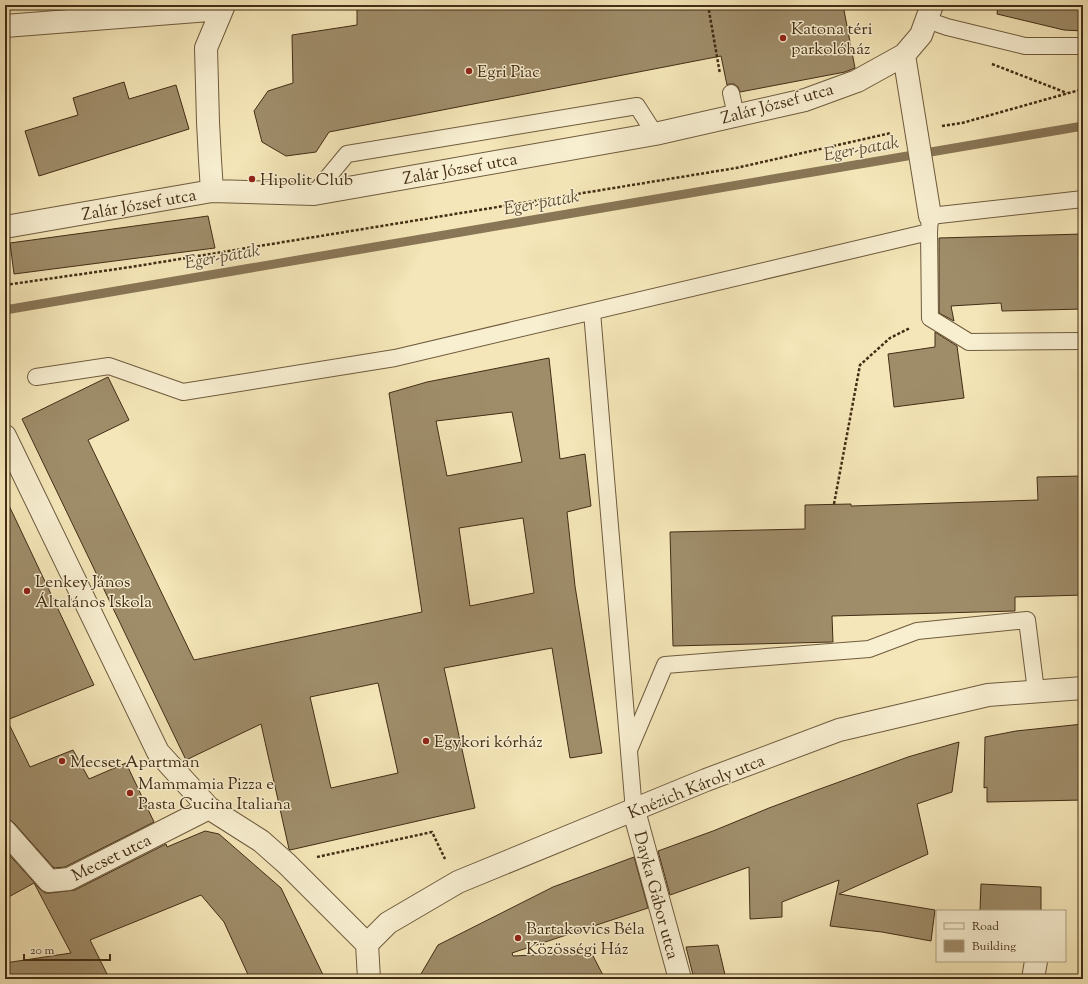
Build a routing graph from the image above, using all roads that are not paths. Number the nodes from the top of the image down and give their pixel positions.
1 (223, 7) edge
2 (930, 12) edge
3 (5, 26) edge
4 (1083, 46) edge
5 (904, 55) junction
6 (731, 93) dead end
7 (731, 116) junction
8 (655, 134) junction
9 (212, 192) junction
10 (314, 194) junction
11 (1083, 199) edge
12 (930, 224) junction
13 (5, 227) edge
14 (592, 312) junction
15 (1083, 341) edge
16 (36, 377) dead end
17 (5, 436) edge
18 (1083, 688) edge
19 (1036, 691) junction
20 (629, 750) junction
21 (209, 808) junction
22 (634, 811) junction
23 (5, 831) edge
24 (367, 944) junction
25 (1036, 962) edge
26 (369, 979) edge
27 (680, 979) edge
28 (1033, 979) edge

1 - 3 street
1 - 9 street
2 - 4 lane
2 - 5 street
5 - 7 street, Zalár József utca
5 - 12 street
6 - 7 lane
7 - 8 street, Zalár József utca
8 - 10 street, Zalár József utca
8 - 10 lane
9 - 10 street, Zalár József utca
9 - 13 street, Zalár József utca
11 - 12 lane
12 - 14 lane
12 - 15 lane
14 - 16 lane
14 - 20 lane
17 - 21 street
18 - 19 street, Knézich Károly utca
19 - 20 lane
19 - 22 street, Knézich Károly utca
20 - 22 lane
21 - 23 street, Mecset utca
21 - 24 street
22 - 24 street, Knézich Károly utca
22 - 27 street, Dayka Gábor utca
24 - 26 street
25 - 28 street

